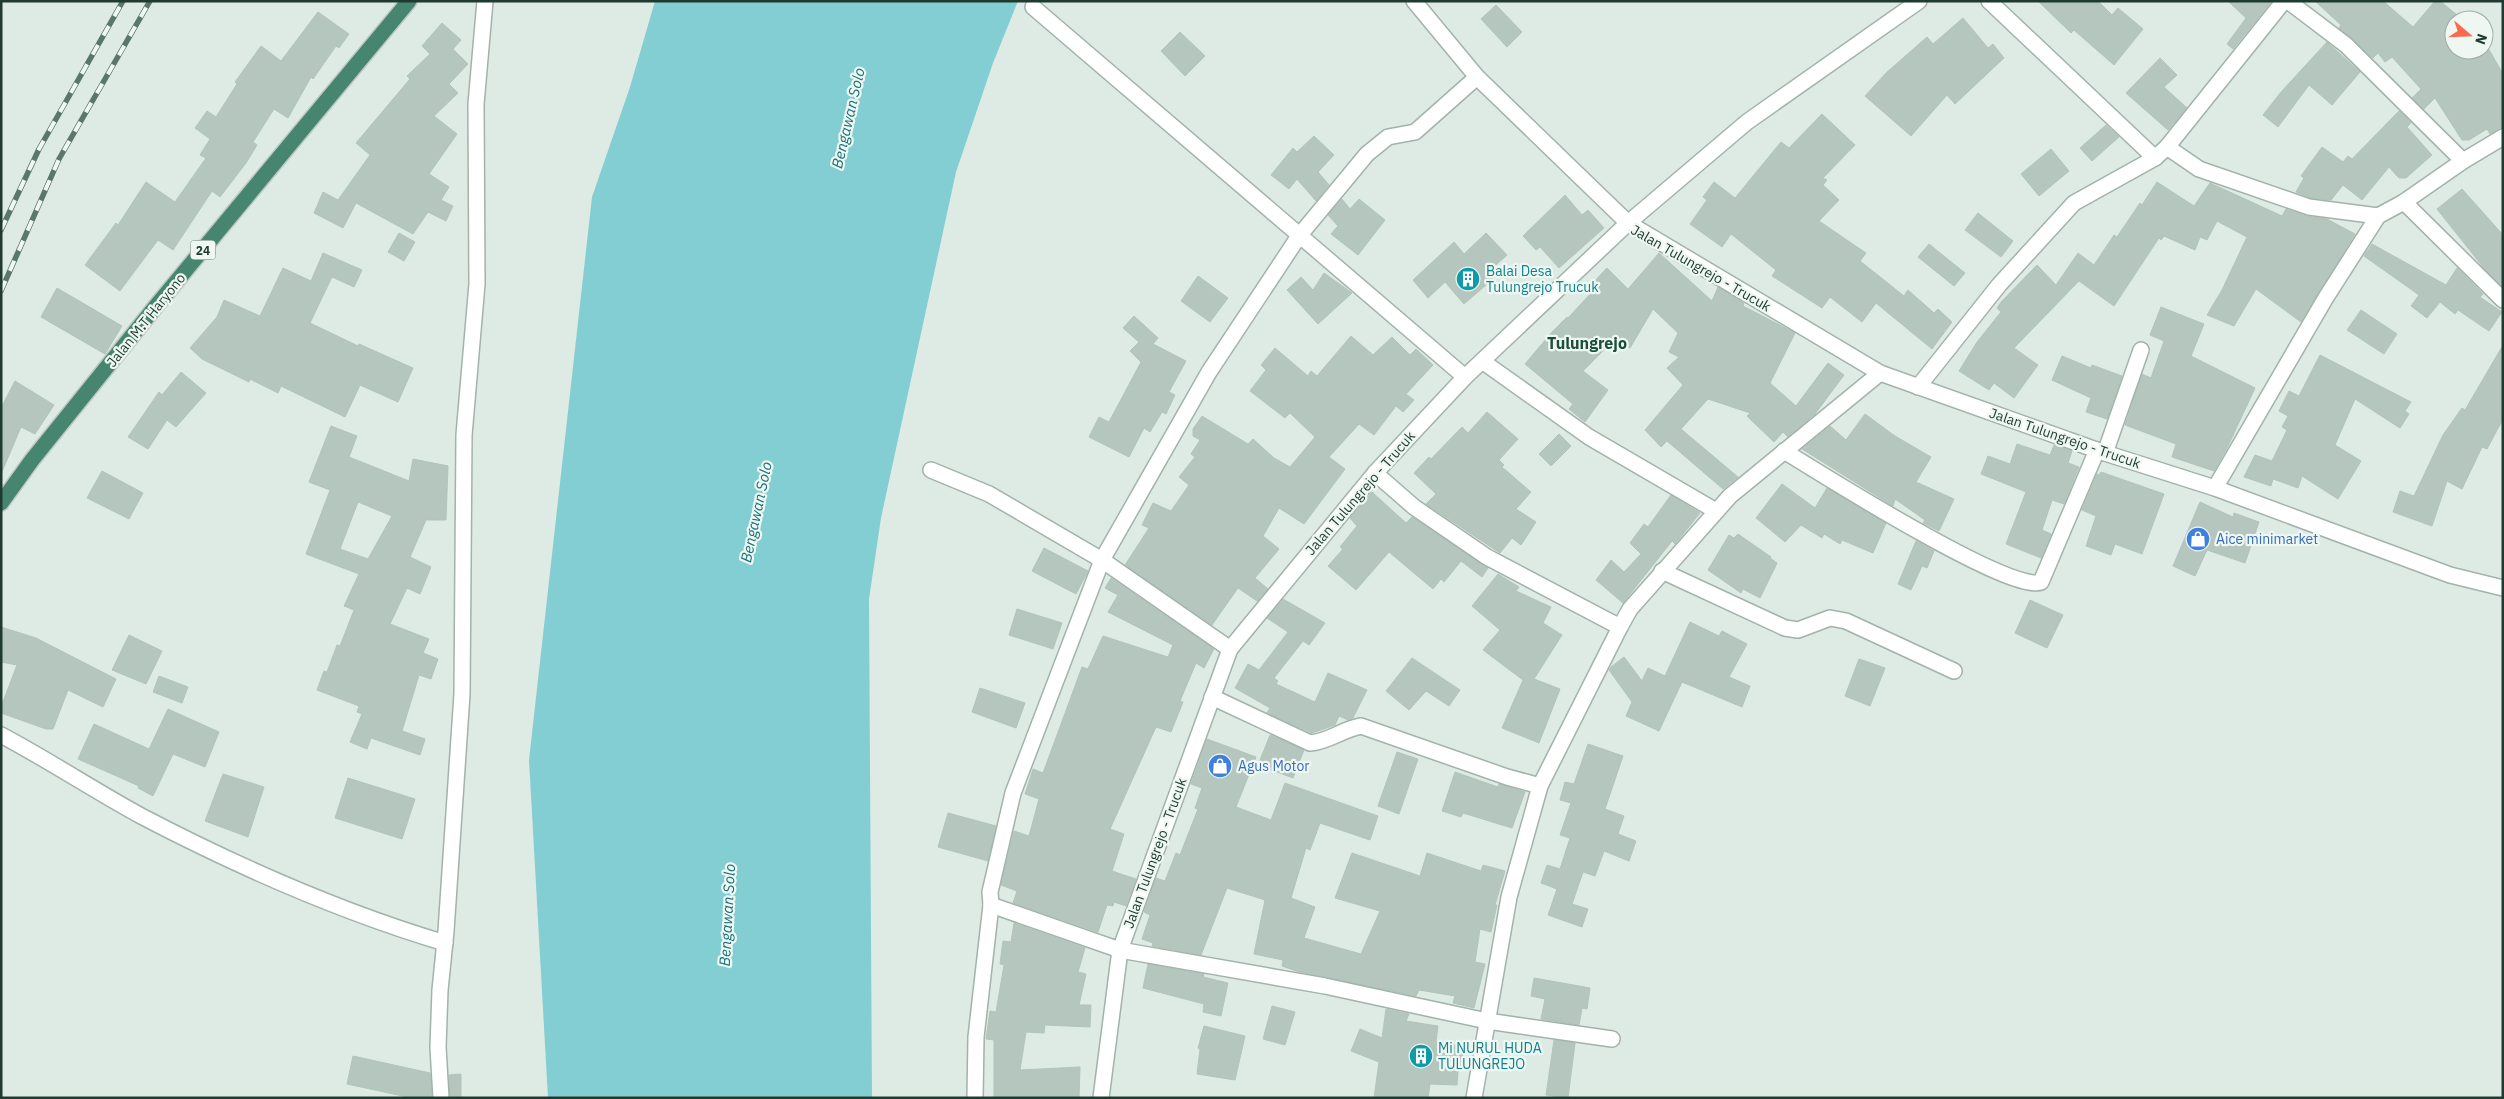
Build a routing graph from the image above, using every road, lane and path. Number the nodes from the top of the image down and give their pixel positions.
1 (410, 1) edge
2 (485, 1) edge
3 (1414, 1) edge
4 (1919, 1) edge
5 (1989, 1) edge
6 (2286, 1) edge
7 (1033, 7) dead end
8 (1477, 77) junction
9 (2502, 136) edge
10 (2167, 147) junction
11 (2155, 158) junction
12 (2463, 161) junction
13 (2404, 202) junction
14 (2378, 216) junction
15 (1628, 223) junction
16 (1299, 236) junction
17 (2503, 300) edge
18 (2141, 350) dead end
19 (1482, 361) junction
20 (1880, 373) junction
21 (1465, 377) junction
22 (1918, 387) junction
23 (1784, 451) junction
24 (2101, 452) junction
25 (931, 470) dead end
26 (1375, 473) junction
27 (2215, 488) junction
28 (1, 503) edge
29 (1716, 511) junction
30 (1102, 560) junction
31 (1662, 571) junction
32 (2503, 588) edge
33 (1620, 627) junction
34 (1230, 648) junction
35 (1954, 671) dead end
36 (1212, 697) junction
37 (1, 736) edge
38 (1540, 786) junction
39 (991, 905) junction
40 (445, 943) junction
41 (1120, 950) junction
42 (1488, 1022) junction
43 (1612, 1039) dead end
44 (441, 1098) edge
45 (975, 1098) edge
46 (1101, 1098) edge
47 (1474, 1098) edge

1 - 28 highway, Jalan M.T Haryono / 24
2 - 40 street
3 - 8 street
4 - 15 street
5 - 11 street
6 - 10 street
6 - 12 street
7 - 16 street
8 - 15 street
8 - 16 street
9 - 12 street
10 - 11 street
10 - 14 street
11 - 22 street
12 - 13 street
13 - 14 street
13 - 17 street
14 - 27 street
15 - 19 street, Jalan Tulungrejo - Trucuk
15 - 20 street, Jalan Tulungrejo - Trucuk
16 - 21 street
16 - 30 street
18 - 24 street
19 - 21 street, Jalan Tulungrejo - Trucuk
19 - 29 street
20 - 22 street, Jalan Tulungrejo - Trucuk
20 - 23 street
21 - 26 street, Jalan Tulungrejo - Trucuk
22 - 24 street, Jalan Tulungrejo - Trucuk
23 - 24 street
23 - 29 street
24 - 27 street, Jalan Tulungrejo - Trucuk
25 - 30 street
26 - 33 street
26 - 34 street, Jalan Tulungrejo - Trucuk
27 - 32 street, Jalan Tulungrejo - Trucuk
29 - 31 street
30 - 34 street
30 - 39 street
31 - 33 street
31 - 35 street
33 - 38 street
34 - 36 street, Jalan Tulungrejo - Trucuk
36 - 38 street
36 - 41 street, Jalan Tulungrejo - Trucuk
37 - 40 street
38 - 42 street
39 - 41 street
39 - 45 street
40 - 44 street
41 - 42 street
41 - 46 street, Jalan Tulungrejo - Trucuk
42 - 43 street
42 - 47 street

